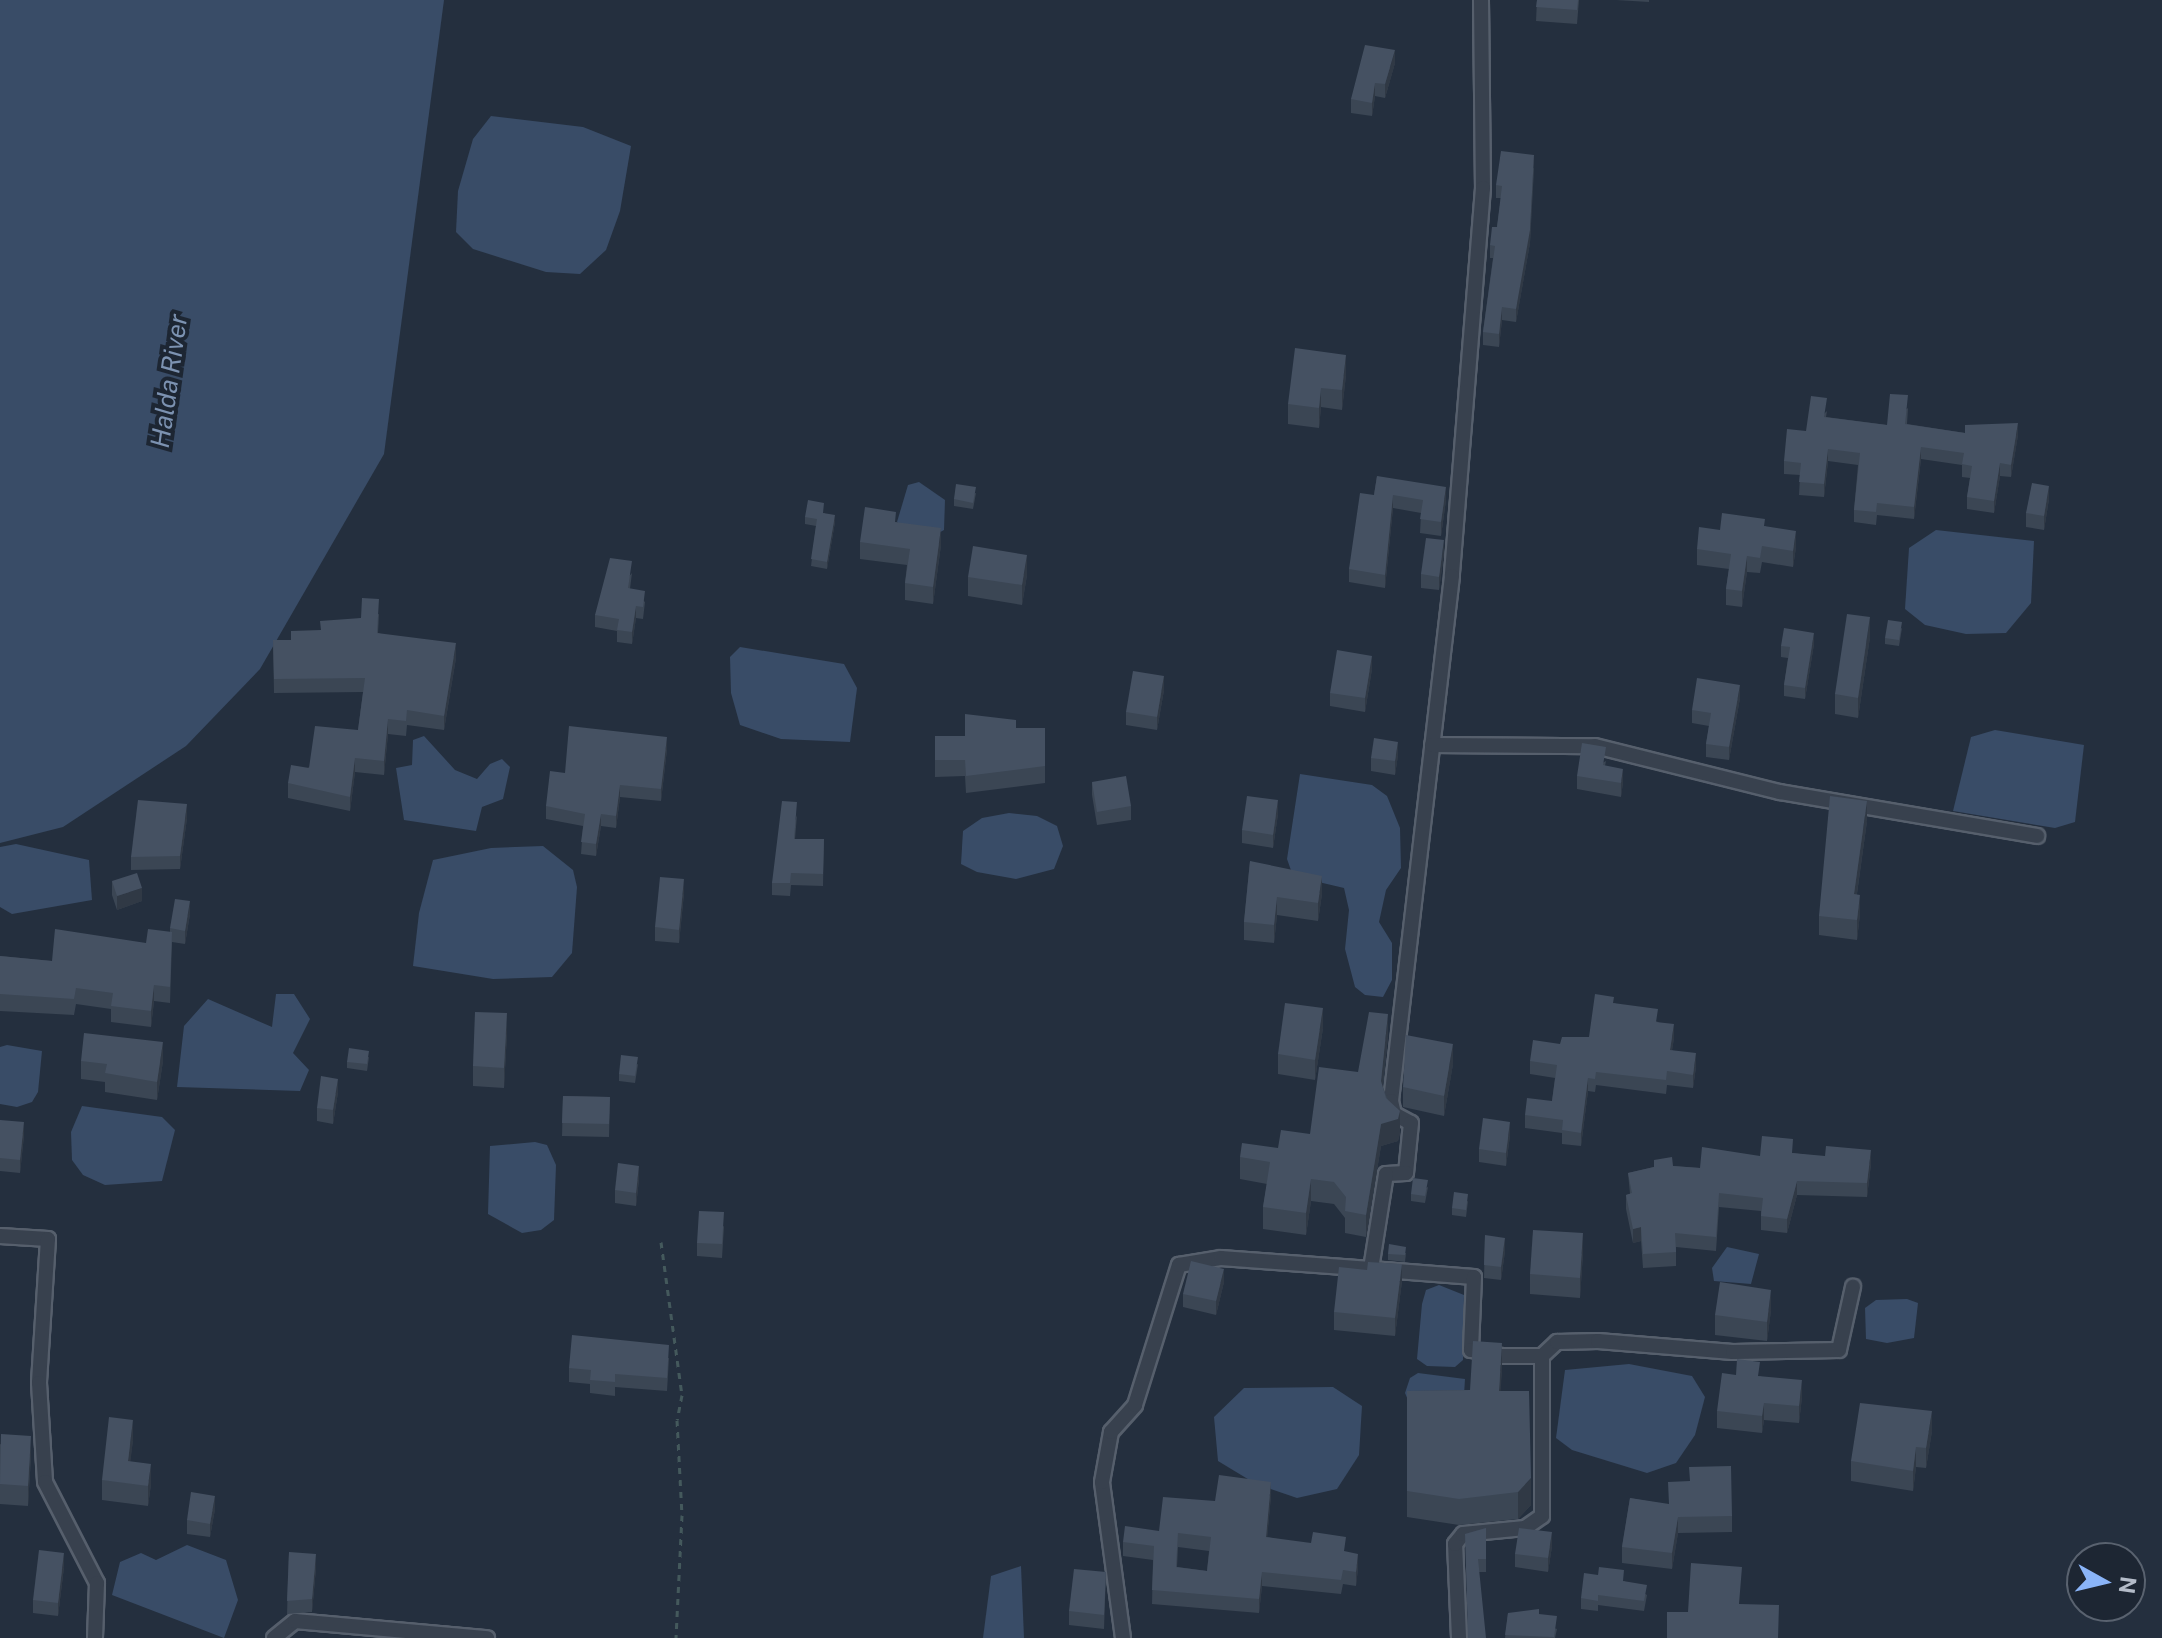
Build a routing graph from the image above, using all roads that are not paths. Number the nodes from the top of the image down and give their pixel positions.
1 (1481, 0) edge
2 (1432, 745) junction
3 (2037, 836) dead end
4 (0, 1236) edge
5 (1371, 1269) junction
6 (1853, 1287) dead end
7 (1542, 1356) junction
8 (95, 1638) edge
9 (274, 1638) edge
10 (487, 1638) edge
11 (1123, 1638) edge
12 (1459, 1638) edge

1 - 2 street
2 - 3 street
2 - 5 street
4 - 8 street
5 - 7 street
5 - 11 street
6 - 7 street
7 - 12 street
9 - 10 street

